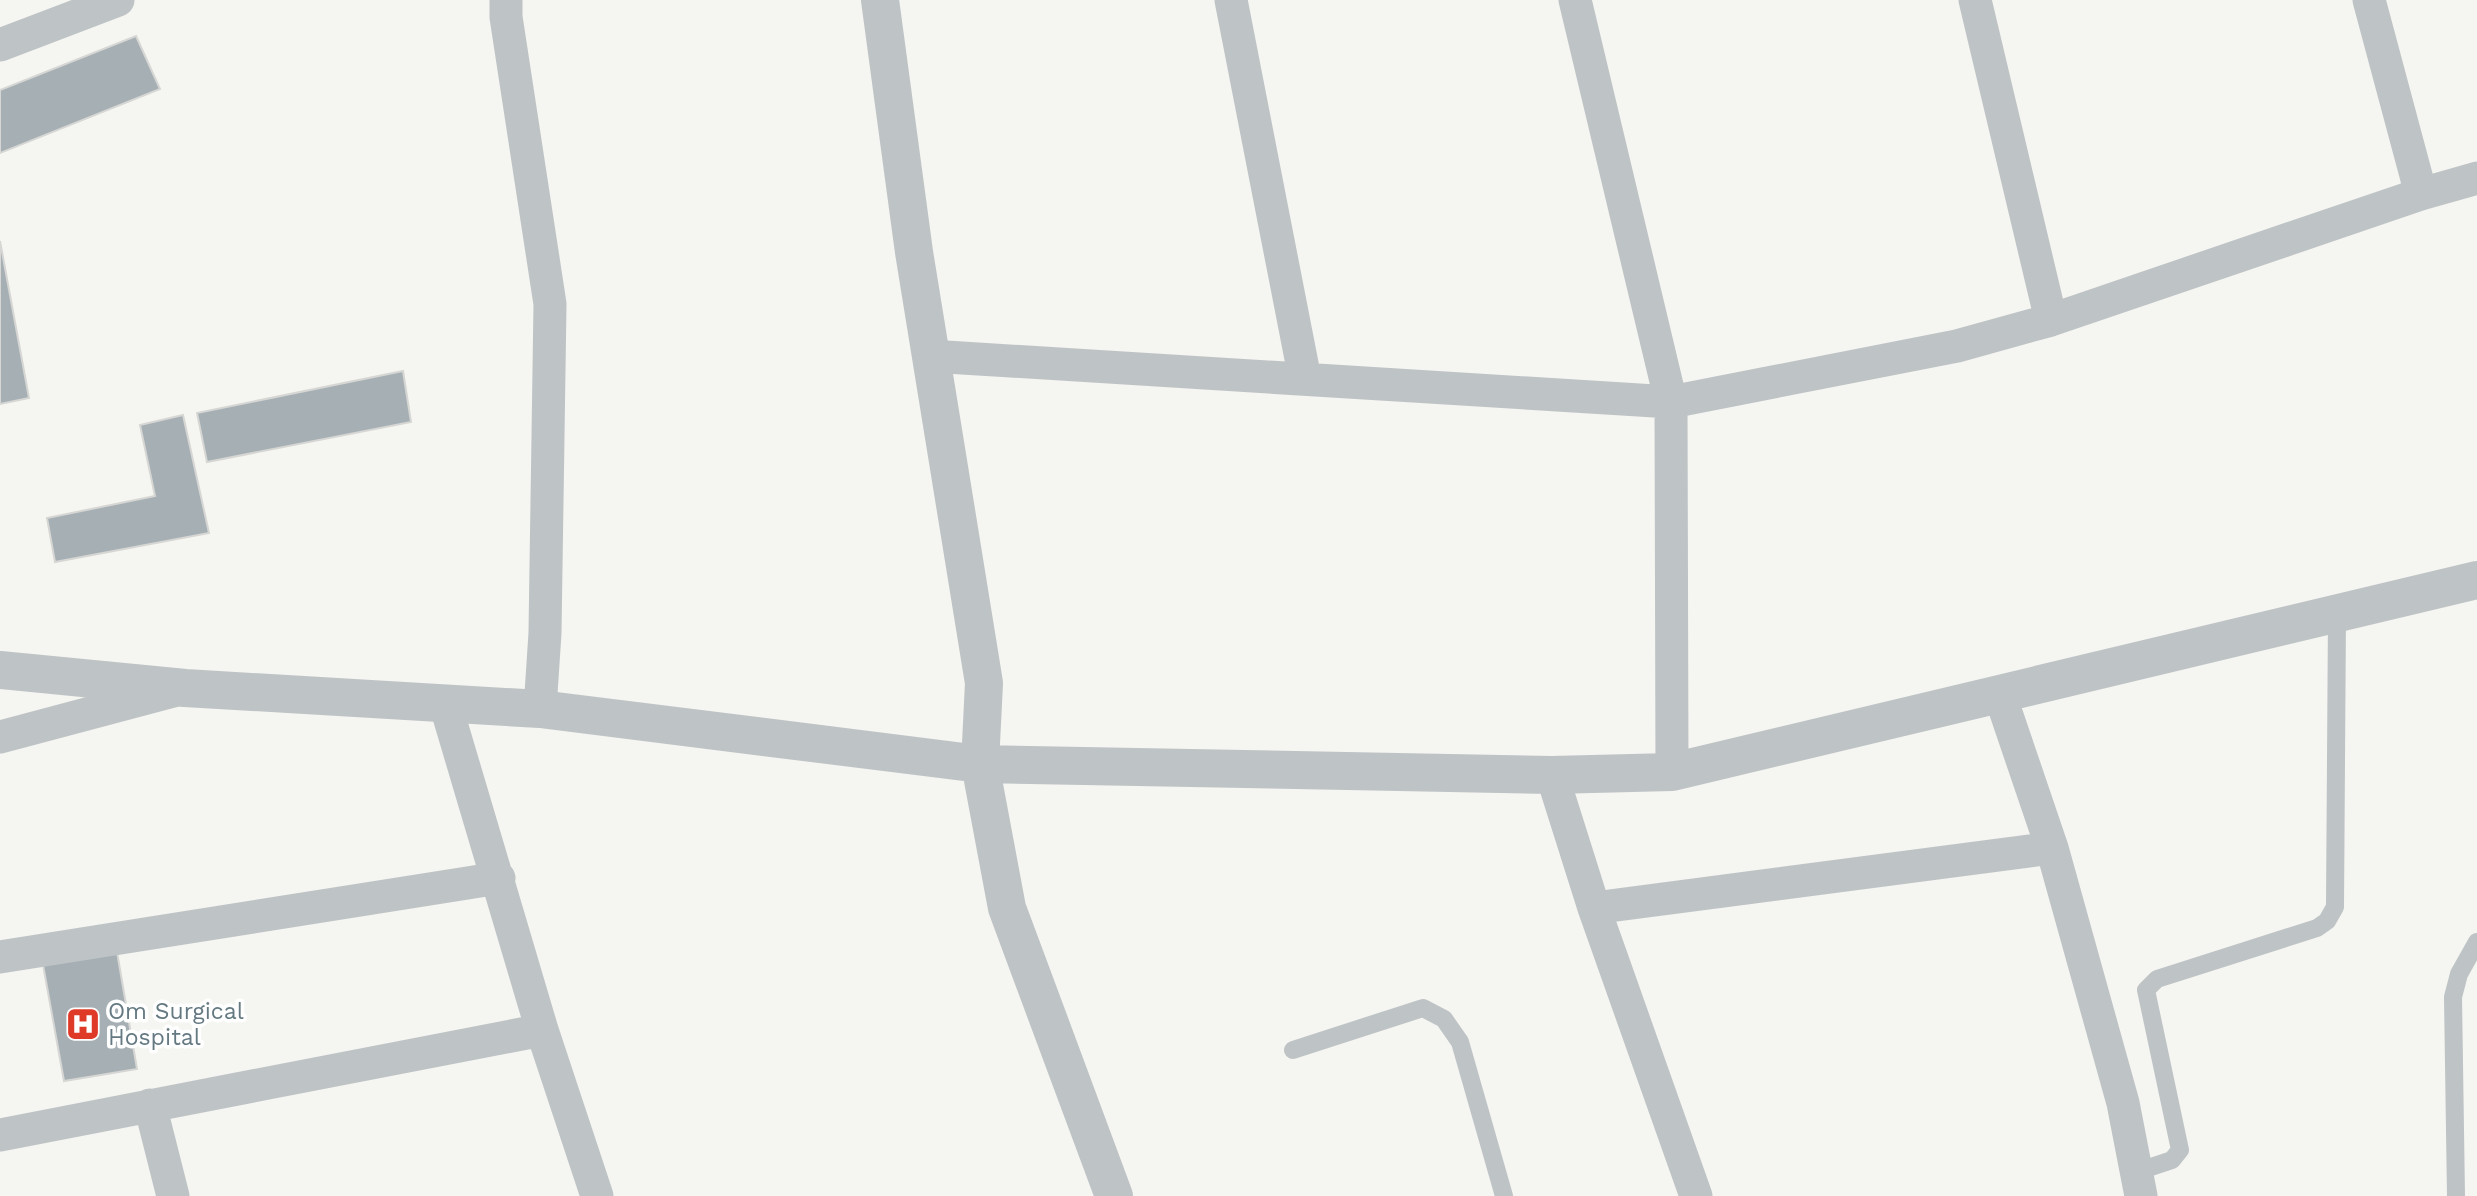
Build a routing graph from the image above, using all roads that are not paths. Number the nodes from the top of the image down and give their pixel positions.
1 (118, 0) edge
2 (506, 0) edge
3 (880, 0) edge
4 (1231, 0) edge
5 (1575, 0) edge
6 (1975, 0) edge
7 (2369, 0) edge
8 (0, 45) edge
9 (2477, 178) edge
10 (2421, 194) junction
11 (2051, 320) junction
12 (930, 356) junction
13 (1305, 379) junction
14 (1671, 402) junction
15 (2477, 580) edge
16 (2337, 614) junction
17 (0, 670) edge
18 (185, 688) junction
19 (2000, 695) junction
20 (445, 703) junction
21 (540, 709) junction
22 (0, 737) edge
23 (980, 764) junction
24 (1672, 772) junction
25 (1552, 775) junction
26 (2052, 848) junction
27 (499, 878) junction
28 (1594, 908) junction
29 (2477, 942) edge
30 (0, 957) edge
31 (542, 1030) junction
32 (1293, 1050) dead end
33 (150, 1105) junction
34 (0, 1135) edge
35 (2139, 1184) edge
36 (173, 1196) edge
37 (597, 1196) edge
38 (1114, 1196) edge
39 (1504, 1196) edge
40 (1696, 1196) edge
41 (2456, 1196) edge

1 - 8 street
2 - 21 street
3 - 12 street
4 - 13 street
5 - 14 street
6 - 11 street
7 - 10 street
9 - 10 street
10 - 11 street
11 - 14 street
12 - 13 street
12 - 23 street
13 - 14 street
14 - 24 street
15 - 16 street
16 - 19 street
16 - 35 lane
17 - 18 street
18 - 20 street
18 - 22 street
19 - 24 street
19 - 26 street
20 - 21 street
20 - 27 street
21 - 23 street
23 - 25 street
23 - 38 street
24 - 25 street
25 - 28 street
26 - 28 street
26 - 35 street
27 - 30 street
27 - 31 street
28 - 40 street
29 - 41 lane
31 - 33 street
31 - 37 street
32 - 39 lane
33 - 34 street
33 - 36 street

